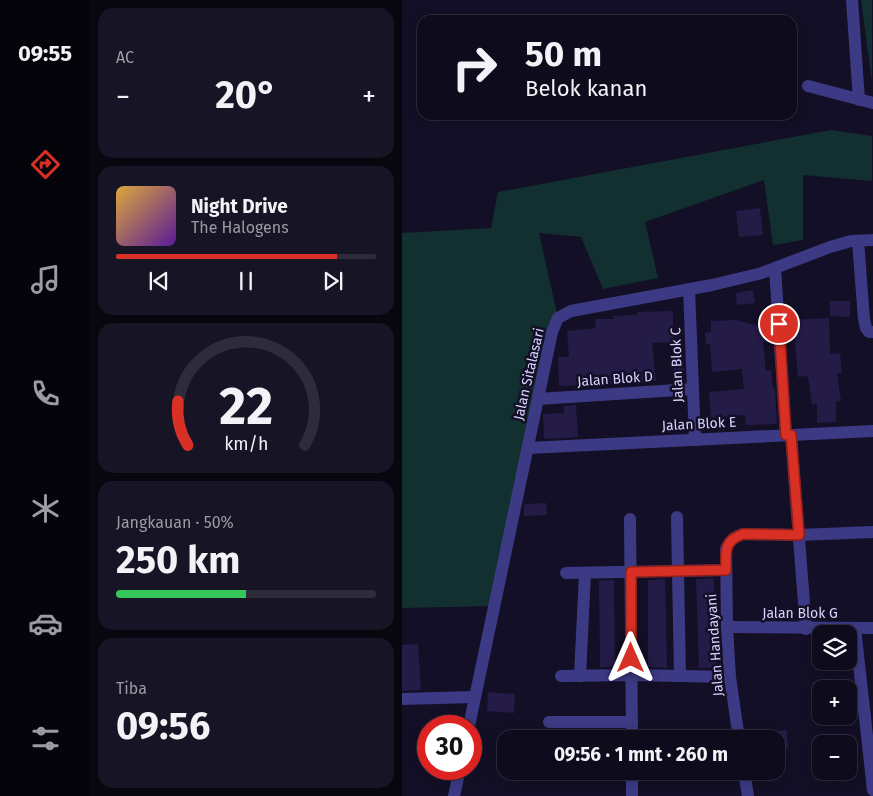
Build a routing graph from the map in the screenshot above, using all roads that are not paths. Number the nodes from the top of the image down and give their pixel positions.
1 (852, 0) edge
2 (808, 86) dead end
3 (859, 100) junction
4 (872, 103) edge
5 (872, 240) edge
6 (858, 241) junction
7 (775, 268) junction
8 (689, 289) junction
9 (872, 332) edge
10 (693, 389) junction
11 (538, 399) junction
12 (872, 431) edge
13 (788, 435) junction
14 (695, 440) junction
15 (528, 448) junction
16 (677, 517) dead end
17 (630, 519) dead end
18 (872, 532) edge
19 (799, 535) junction
20 (679, 570) junction
21 (726, 570) junction
22 (631, 572) junction
23 (566, 573) dead end
24 (585, 573) junction
25 (727, 627) junction
26 (857, 628) edge
27 (872, 628) edge
28 (806, 629) junction
29 (812, 629) edge
30 (857, 647) edge
31 (631, 675) junction
32 (561, 676) dead end
33 (580, 676) junction
34 (680, 676) junction
35 (730, 677) junction
36 (475, 697) junction
37 (402, 699) edge
38 (471, 715) edge
39 (549, 722) dead end
40 (632, 722) junction
41 (632, 730) edge
42 (739, 730) edge
43 (458, 780) edge
44 (632, 780) edge
45 (745, 780) edge
46 (872, 790) edge
47 (454, 796) edge
48 (632, 796) edge
49 (748, 796) edge

1 - 3 street
2 - 3 street
3 - 4 street
5 - 6 street, Jalan Sitalasari
6 - 7 street, Jalan Sitalasari
6 - 9 street
7 - 8 street, Jalan Sitalasari
7 - 13 street
8 - 10 street, Jalan Blok C
8 - 11 street, Jalan Sitalasari
10 - 11 street, Jalan Blok D
10 - 14 street, Jalan Blok C
11 - 15 street, Jalan Sitalasari
12 - 13 street, Jalan Blok E
13 - 14 street, Jalan Blok E
13 - 19 street
14 - 15 street, Jalan Blok E
15 - 36 street, Jalan Sitalasari
16 - 20 street
17 - 22 street
18 - 19 street
19 - 21 street, Jalan Handayani
19 - 28 street
20 - 21 street
20 - 22 street
20 - 34 street
21 - 25 street, Jalan Handayani
22 - 24 street
22 - 31 street
23 - 24 street
24 - 33 street
25 - 28 street, Jalan Blok G
25 - 35 street, Jalan Handayani
26 - 27 street, Jalan Blok G
28 - 29 street, Jalan Blok G
30 - 46 street
31 - 33 street
31 - 34 street
31 - 40 street
32 - 33 street
34 - 35 street
35 - 42 street, Jalan Handayani
36 - 37 street
36 - 38 street, Jalan Sitalasari
39 - 40 street
40 - 41 street
43 - 47 street
44 - 48 street
45 - 49 street

